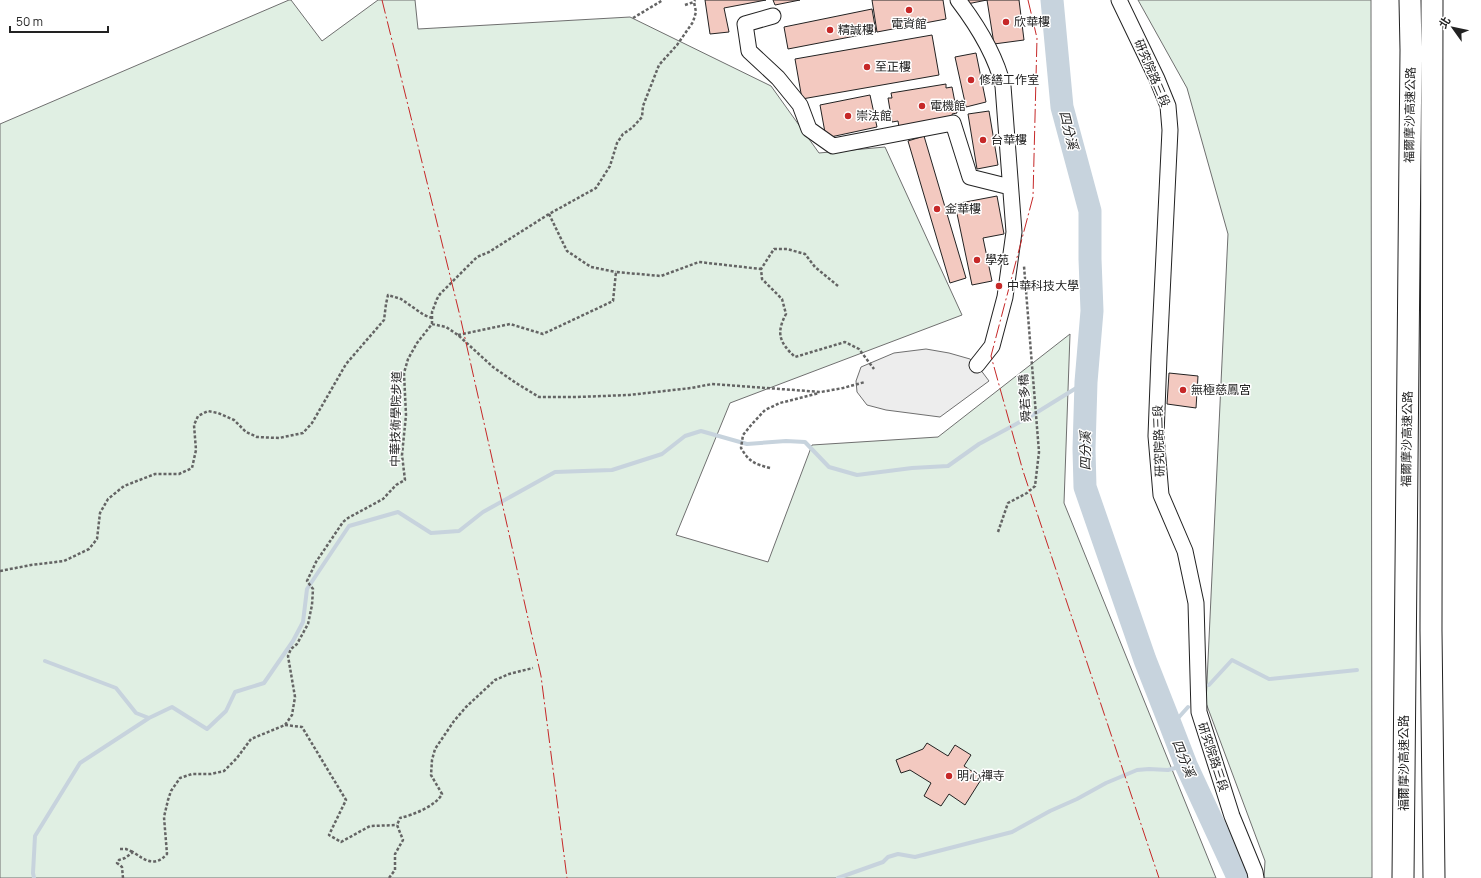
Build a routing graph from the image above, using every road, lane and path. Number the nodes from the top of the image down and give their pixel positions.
1 (663, 0) edge
2 (958, 0) edge
3 (1119, 0) edge
4 (1410, 0) edge
5 (1432, 0) edge
6 (694, 1) edge
7 (685, 4) dead end
8 (773, 16) dead end
9 (633, 18) dead end
10 (1010, 187) junction
11 (549, 214) junction
12 (761, 269) junction
13 (616, 272) junction
14 (838, 286) dead end
15 (432, 318) junction
16 (432, 324) junction
17 (458, 335) junction
18 (1030, 343) dead end
19 (977, 365) dead end
20 (874, 369) dead end
21 (865, 382) dead end
22 (823, 392) junction
23 (770, 468) dead end
24 (998, 532) dead end
25 (0, 571) edge
26 (533, 668) dead end
27 (285, 725) junction
28 (397, 824) junction
29 (120, 849) dead end
30 (133, 852) junction
31 (123, 878) edge
32 (390, 878) edge
33 (1256, 878) edge
34 (1403, 878) edge
35 (1434, 878) edge

1 - 9 path
2 - 10 street
3 - 33 street, 研究院路三段
4 - 34 highway, 福爾摩沙高速公路
5 - 35 highway, 福爾摩沙高速公路
6 - 7 path
6 - 11 path
8 - 10 street
10 - 19 street
11 - 13 path
11 - 15 path
12 - 13 path
12 - 14 path
12 - 20 path
13 - 17 path
15 - 16 path
15 - 25 path
16 - 17 path
16 - 27 path, 中華技術學院步道
17 - 22 path
18 - 24 path, 舜若多橋
21 - 22 path
22 - 23 path
26 - 28 path
27 - 28 path
27 - 30 path
28 - 32 path
29 - 30 path
30 - 31 path

